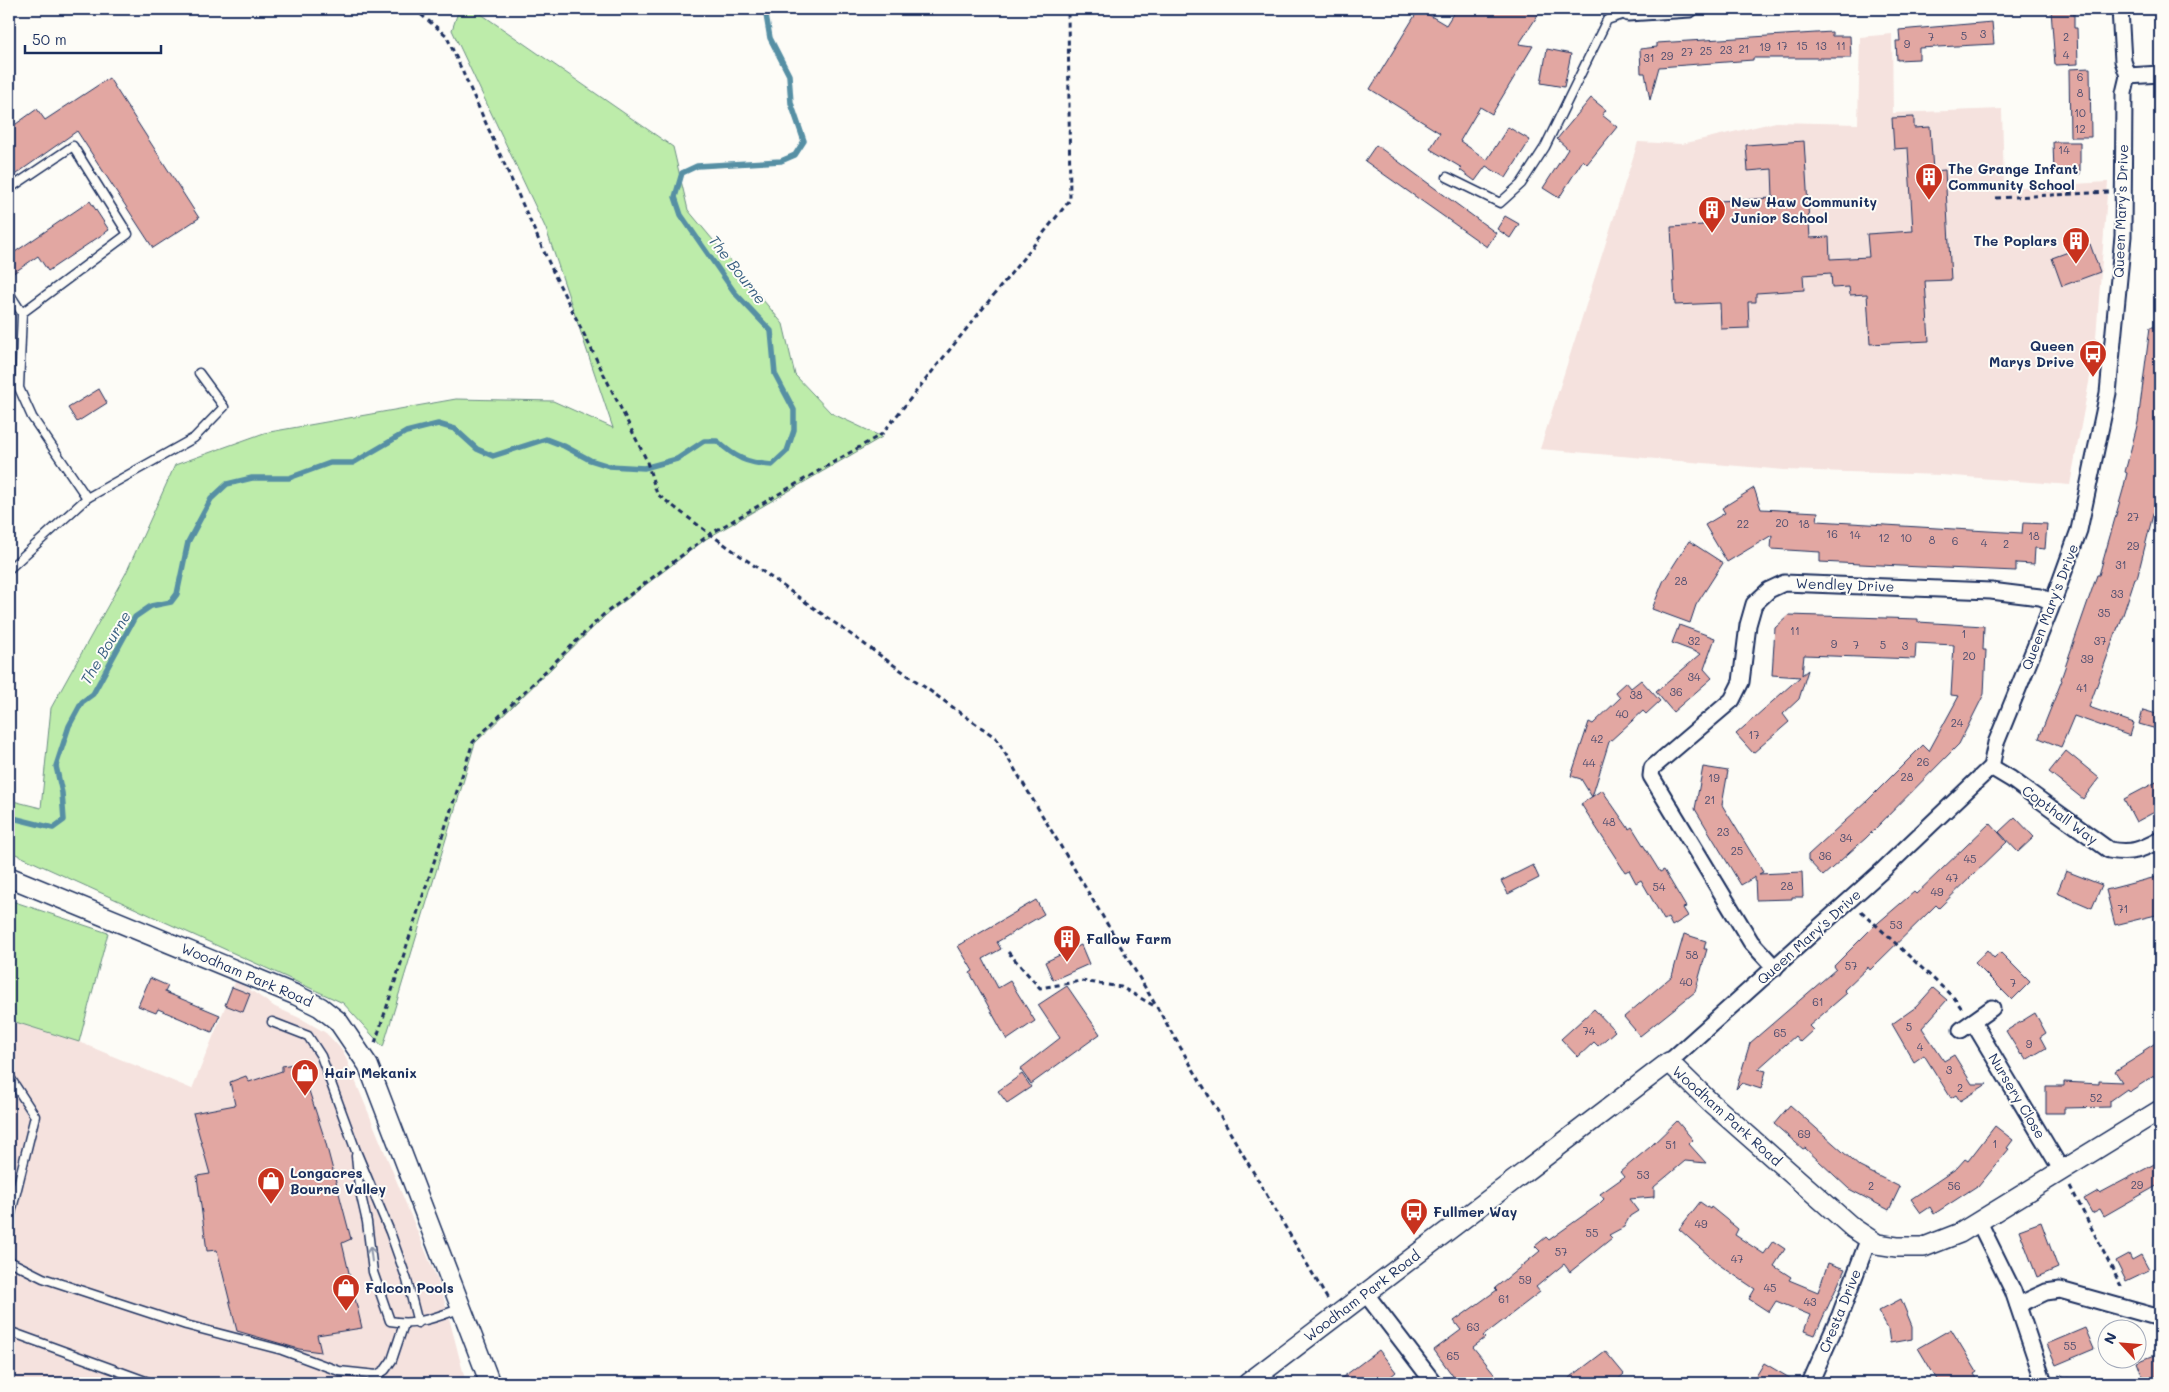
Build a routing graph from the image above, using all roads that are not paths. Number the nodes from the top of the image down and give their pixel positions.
1 (1690, 9) edge
2 (2120, 9) edge
3 (1628, 13) joint
4 (2160, 74) edge
5 (2128, 76) junction
6 (1447, 177) dead end
7 (9, 189) edge
8 (9, 293) edge
9 (22, 313) junction
10 (199, 373) dead end
11 (87, 498) junction
12 (9, 569) edge
13 (2053, 602) junction
14 (1992, 767) junction
15 (2160, 840) edge
16 (9, 877) edge
17 (1775, 968) junction
18 (1992, 1008) dead end
19 (272, 1022) dead end
20 (1669, 1062) junction
21 (9, 1076) edge
22 (2160, 1110) edge
23 (356, 1151) junction
24 (2062, 1171) junction
25 (9, 1221) edge
26 (1979, 1222) junction
27 (1869, 1238) junction
28 (9, 1261) edge
29 (1366, 1294) junction
30 (2018, 1305) junction
31 (462, 1308) junction
32 (2160, 1318) edge
33 (418, 1323) junction
34 (404, 1324) junction
35 (11, 1332) dead end
36 (151, 1383) edge
37 (490, 1383) edge
38 (1248, 1383) edge
39 (1434, 1383) edge
40 (1810, 1383) edge
41 (2044, 1383) edge

1 - 3 street
2 - 5 street, Queen Mary's Drive
3 - 6 lane
4 - 5 street
5 - 13 street, Queen Mary's Drive
7 - 9 lane
8 - 9 lane
9 - 11 lane
10 - 11 lane
11 - 12 lane
13 - 14 street, Queen Mary's Drive
13 - 17 street, Wendley Drive
14 - 15 street, Copthall Way
14 - 17 street, Queen Mary's Drive
16 - 31 street, Woodham Park Road
17 - 20 street, Queen Mary's Drive
18 - 24 street, Nursery Close
19 - 23 lane
20 - 27 street, Woodham Park Road
20 - 29 street, Woodham Park Road
21 - 25 lane
22 - 24 street, Woodham Park Road
23 - 33 lane
34 -> 23 lane
24 - 26 street, Woodham Park Road
26 - 27 street, Woodham Park Road
26 - 30 street
27 - 40 street, Cresta Drive
28 - 34 lane
29 - 38 street, Woodham Park Road
29 - 39 street
30 - 32 street
30 - 41 street
31 - 33 lane
31 - 37 street, Woodham Park Road
33 - 34 lane
35 - 36 lane

